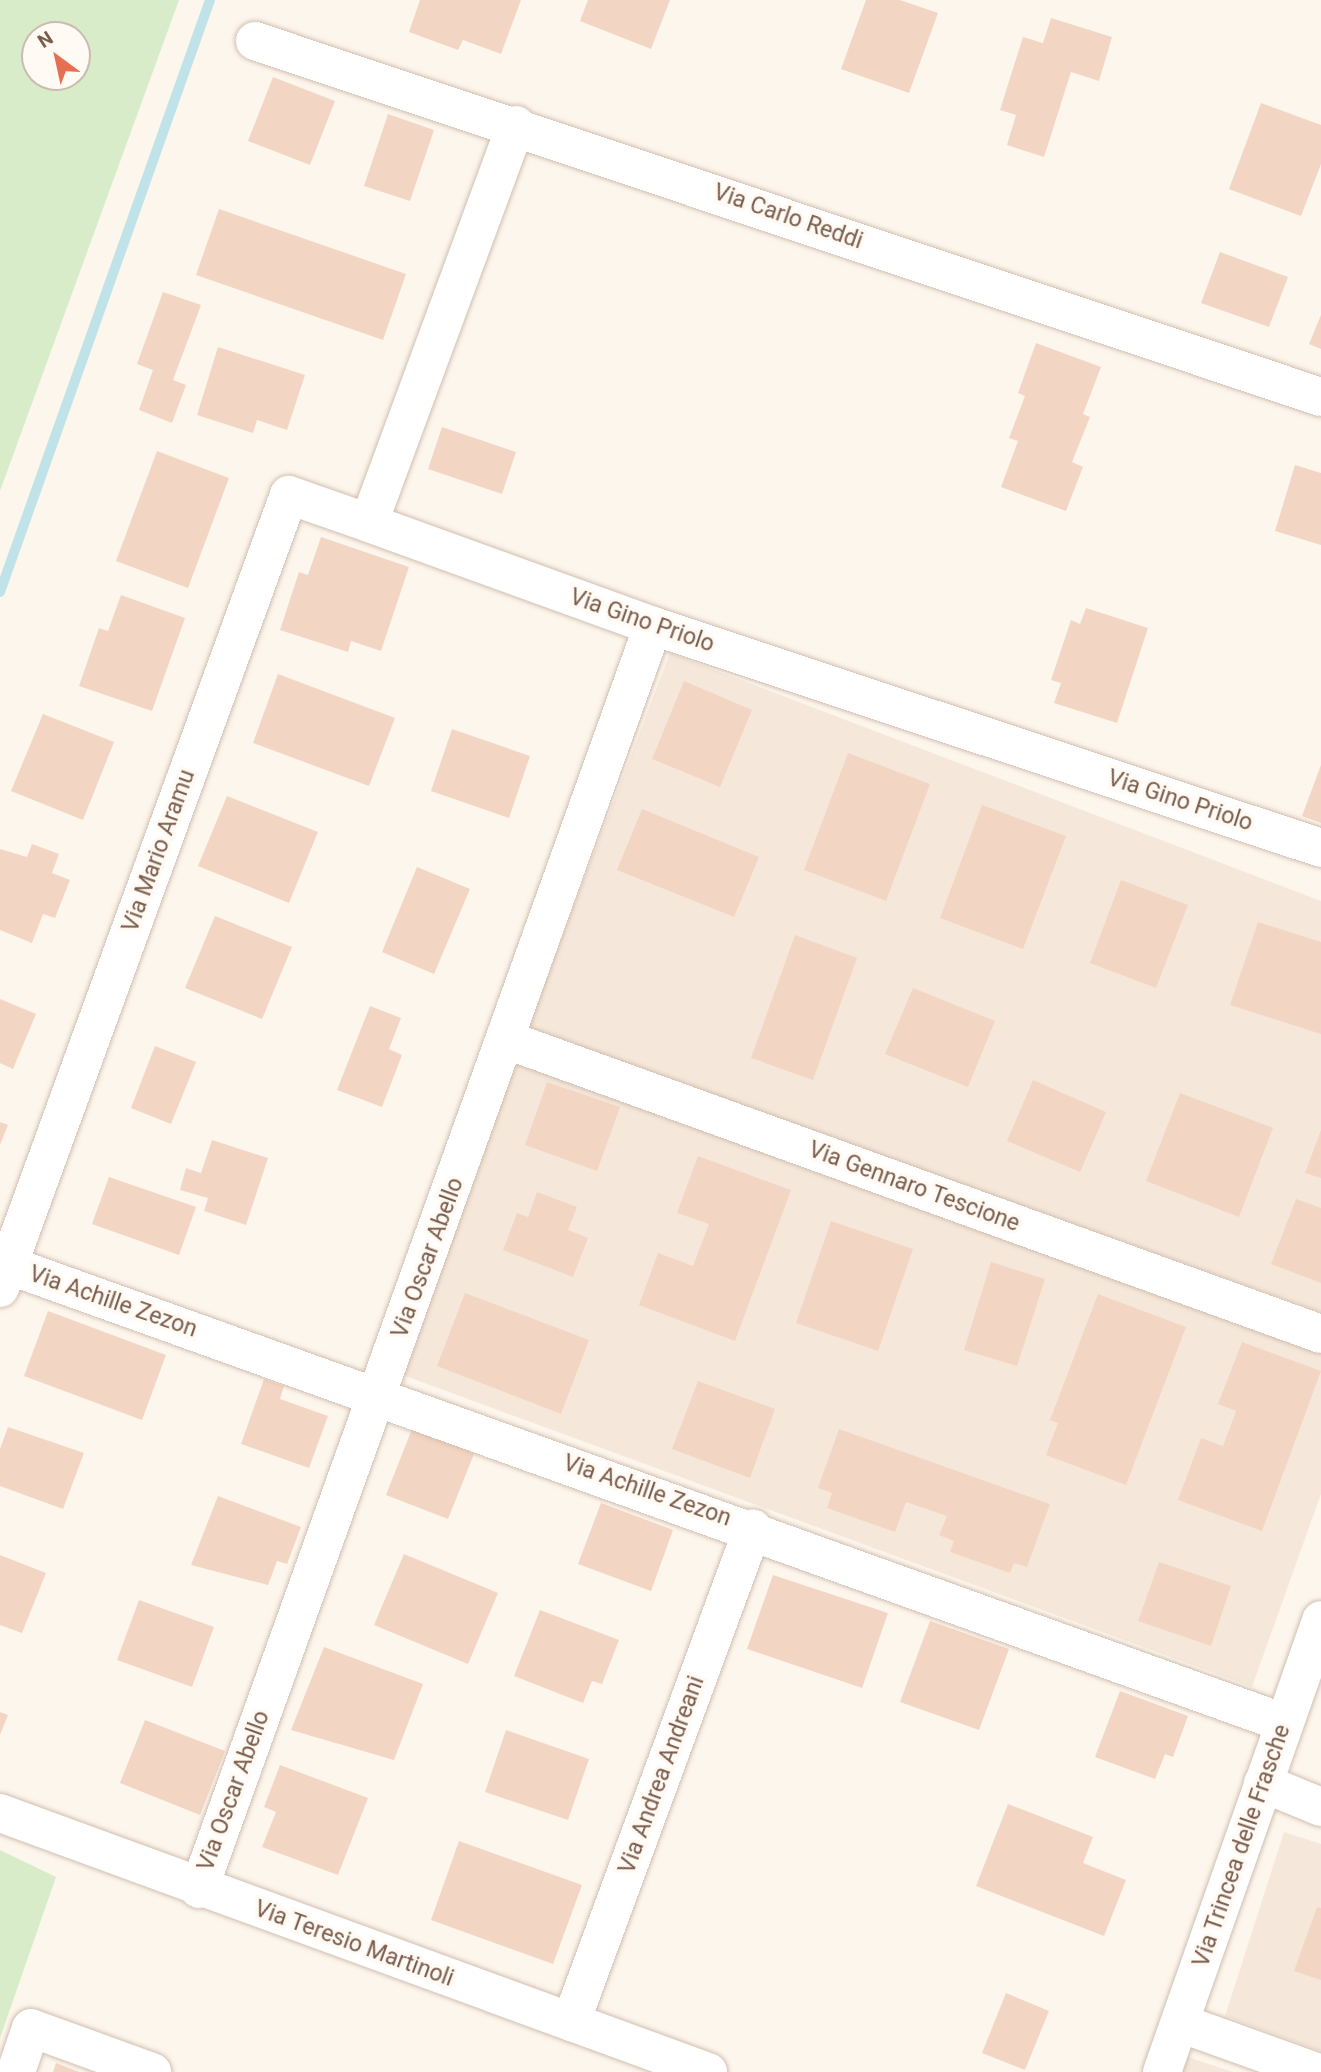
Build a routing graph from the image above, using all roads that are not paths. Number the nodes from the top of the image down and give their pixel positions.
1 (254, 41) dead end
2 (516, 125) junction
3 (1321, 397) edge
4 (369, 523) junction
5 (653, 626) junction
6 (1321, 848) edge
7 (507, 1040) junction
8 (4, 1276) edge
9 (1321, 1334) edge
10 (378, 1396) junction
11 (753, 1528) junction
12 (1321, 1620) edge
13 (1284, 1723) junction
14 (1263, 1783) junction
15 (1321, 1807) edge
16 (0, 1813) edge
17 (199, 1889) junction
18 (571, 2022) junction
19 (1180, 2023) junction
20 (16, 2072) edge
21 (152, 2072) edge
22 (708, 2072) edge
23 (1162, 2072) edge
24 (1316, 2072) edge

1 - 2 street, Via Carlo Reddi
2 - 3 street, Via Carlo Reddi
2 - 4 street
4 - 5 street, Via Gino Priolo
4 - 8 street, Via Mario Aramu
5 - 6 street, Via Gino Priolo
5 - 7 street, Via Oscar Abello
7 - 9 street, Via Gennaro Tescione
7 - 10 street, Via Oscar Abello
8 - 10 street, Via Achille Zezon
10 - 11 street, Via Achille Zezon
10 - 17 street, Via Oscar Abello
11 - 13 street, Via Achille Zezon
11 - 18 street, Via Andrea Andreani
12 - 13 street, Via Trincea delle Frasche
13 - 14 street, Via Trincea delle Frasche
14 - 15 street
14 - 19 street, Via Trincea delle Frasche
16 - 17 street, Via Teresio Martinoli
17 - 18 street, Via Teresio Martinoli
18 - 22 street, Via Teresio Martinoli
19 - 23 street, Via Trincea delle Frasche
19 - 24 street
20 - 21 street

